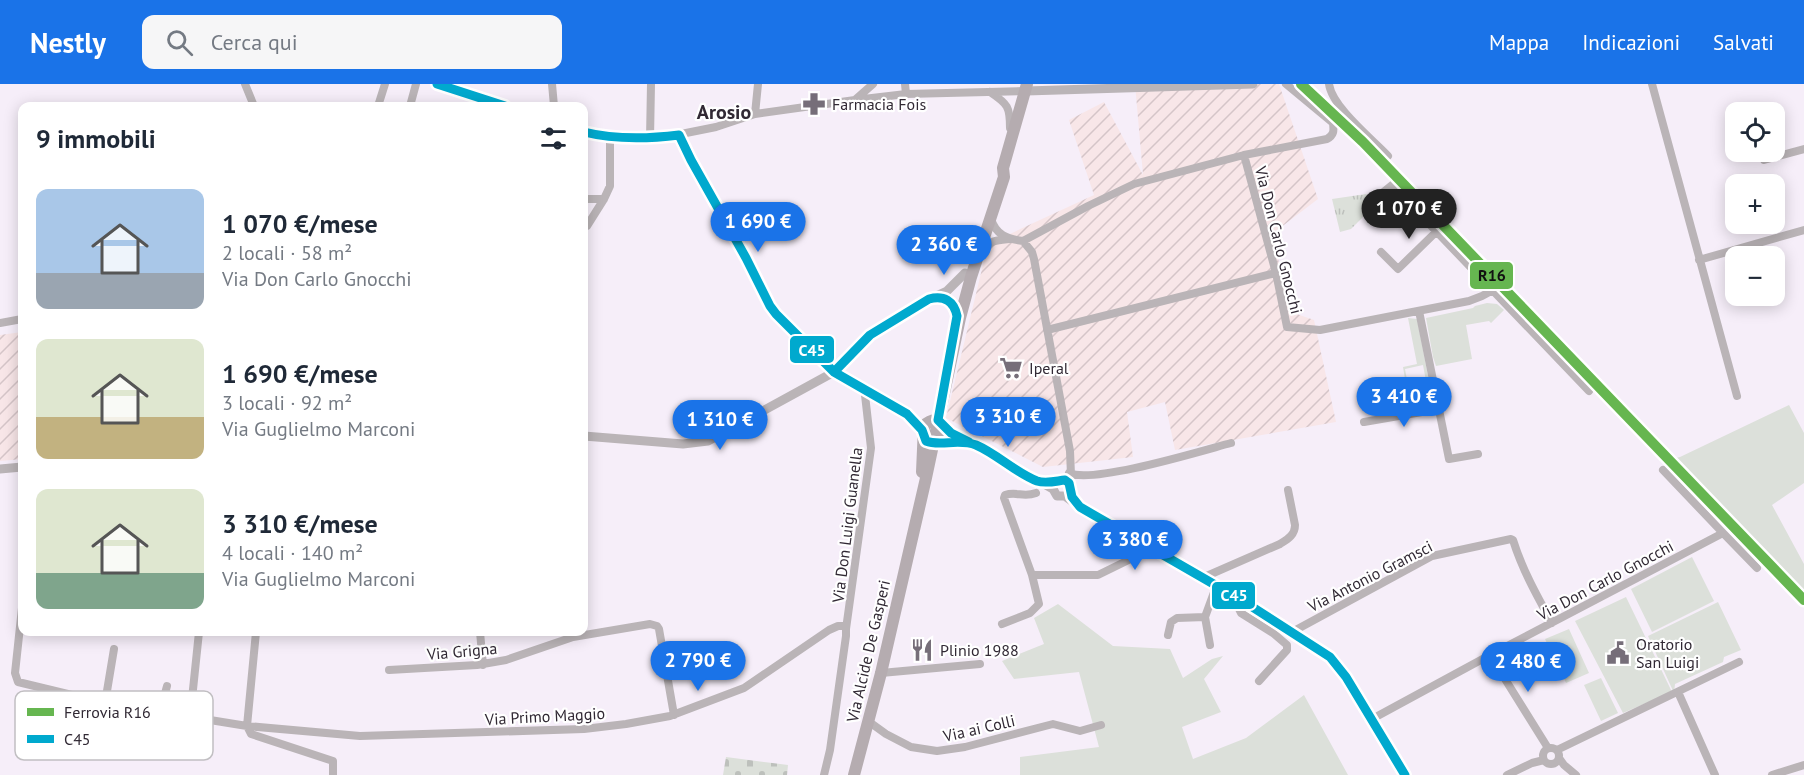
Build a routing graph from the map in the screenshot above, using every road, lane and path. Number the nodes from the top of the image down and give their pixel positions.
1 (245, 84) edge
2 (385, 84) edge
3 (416, 84) edge
4 (437, 84) edge
5 (552, 84) edge
6 (651, 84) edge
7 (758, 84) edge
8 (873, 84) edge
9 (905, 84) edge
10 (1253, 84) edge
11 (1286, 84) edge
12 (1329, 84) edge
13 (1652, 84) edge
14 (1027, 87) edge
15 (989, 92) junction
16 (906, 94) junction
17 (855, 100) junction
18 (252, 102) edge
19 (379, 102) edge
20 (411, 102) edge
21 (493, 102) edge
22 (554, 102) edge
23 (755, 114) junction
24 (588, 133) edge
25 (679, 135) junction
26 (610, 138) junction
27 (650, 139) junction
28 (1010, 143) junction
29 (1804, 149) edge
30 (1785, 154) edge
31 (1244, 155) junction
32 (1388, 156) dead end
33 (1001, 174) junction
34 (1376, 198) dead end
35 (588, 199) edge
36 (604, 199) junction
37 (994, 216) junction
38 (588, 224) edge
39 (1437, 231) junction
40 (1804, 231) edge
41 (1010, 239) junction
42 (1023, 241) junction
43 (1382, 252) dead end
44 (1699, 260) junction
45 (965, 273) junction
46 (1276, 273) junction
47 (1492, 290) junction
48 (936, 296) junction
49 (1419, 311) junction
50 (958, 313) junction
51 (18, 320) edge
52 (0, 323) edge
53 (1047, 330) junction
54 (834, 372) junction
55 (866, 389) junction
56 (1590, 391) dead end
57 (1737, 396) dead end
58 (1439, 409) junction
59 (939, 422) junction
60 (1364, 422) dead end
61 (588, 436) edge
62 (930, 439) junction
63 (961, 441) junction
64 (1231, 442) dead end
65 (1478, 454) dead end
66 (18, 467) edge
67 (0, 469) edge
68 (1663, 470) dead end
69 (925, 478) junction
70 (1065, 484) junction
71 (1287, 490) dead end
72 (1036, 493) dead end
73 (1723, 533) junction
74 (1151, 549) junction
75 (1757, 568) dead end
76 (1032, 575) junction
77 (1202, 578) junction
78 (1216, 586) junction
79 (1240, 600) junction
80 (1205, 618) junction
81 (1552, 623) junction
82 (1002, 624) dead end
83 (846, 629) junction
84 (1292, 632) junction
85 (588, 635) edge
86 (1168, 635) dead end
87 (19, 636) edge
88 (199, 636) edge
89 (256, 636) edge
90 (480, 636) edge
91 (580, 636) edge
92 (1210, 645) dead end
93 (114, 649) dead end
94 (1490, 655) junction
95 (1739, 662) dead end
96 (483, 664) junction
97 (980, 664) dead end
98 (389, 670) dead end
99 (881, 674) junction
100 (1259, 681) dead end
101 (167, 686) dead end
102 (55, 691) edge
103 (107, 691) edge
104 (166, 691) edge
105 (193, 691) edge
106 (1678, 692) junction
107 (674, 715) junction
108 (1372, 719) junction
109 (213, 721) edge
110 (868, 721) junction
111 (1101, 725) dead end
112 (248, 726) junction
113 (1544, 753) junction
114 (1559, 756) junction
115 (1804, 765) edge
116 (333, 775) edge
117 (824, 775) edge
118 (854, 775) edge
119 (1405, 775) edge
120 (1507, 775) edge
121 (1576, 775) edge
122 (1715, 775) edge
123 (1772, 775) edge

1 - 18 street
2 - 19 street
3 - 20 street
4 - 21 street
5 - 22 street
6 - 27 street
7 - 23 street
8 - 17 street
9 - 16 street
10 - 14 street
11 - 31 street, Via Don Carlo Gnocchi
12 - 32 street
13 - 44 street
14 - 15 street
14 - 28 main road, Via Alcide De Gasperi
15 - 16 street
15 - 28 street
16 - 17 street
17 - 23 street
23 - 25 street
24 - 26 street
25 - 27 street
25 - 54 street
26 - 27 street
26 - 36 street
28 - 33 main road, Via Alcide De Gasperi
29 - 30 street
31 - 42 street
31 - 46 street, Via Don Carlo Gnocchi
33 - 37 main road, Via Alcide De Gasperi
33 - 45 main road, Via Alcide De Gasperi
34 - 39 street
35 - 36 street
36 - 38 street
37 - 41 street
37 - 50 main road, Via Alcide De Gasperi
39 - 43 street
39 - 47 street
40 - 44 street
41 - 42 street
41 - 50 street, Via Alcide De Gasperi
42 - 53 street
44 - 57 street
45 - 48 street
45 - 50 main road, Via Alcide De Gasperi
46 - 49 street, Via Don Carlo Gnocchi
46 - 53 street
47 - 49 street, Via Don Carlo Gnocchi
47 - 56 street
48 - 50 street
48 - 54 street
49 - 58 street
50 - 59 main road, Via Alcide De Gasperi
50 - 59 main road, Via Alcide De Gasperi
51 - 52 street
53 - 70 street
54 - 55 street
54 - 61 street
55 - 62 street
55 - 83 street, Via Don Luigi Guanella
58 - 60 street
58 - 65 street
59 - 62 main road, Via Alcide De Gasperi
59 - 62 main road
59 - 63 street
62 - 63 street
62 - 69 main road, Via Alcide De Gasperi
63 - 69 main road
63 - 70 street
64 - 70 street
66 - 67 street
68 - 73 street
69 - 99 main road, Via Alcide De Gasperi
70 - 74 street
71 - 77 street
72 - 76 street
73 - 75 street
73 - 81 street, Via Don Carlo Gnocchi
74 - 76 street
74 - 77 street
76 - 82 street
77 - 78 street
78 - 79 street
78 - 80 street
79 - 84 street
79 - 100 street
80 - 86 street
80 - 92 street
81 - 84 street, Via Antonio Gramsci
81 - 94 street, Via Don Carlo Gnocchi
83 - 107 street, Via Primo Maggio
83 - 117 street
84 - 108 street
85 - 107 street, Via Grigna
87 - 102 street, Via Primo Maggio
88 - 105 street
89 - 112 street
90 - 96 street
91 - 96 street, Via Grigna
93 - 103 street
94 - 108 street, Via Don Carlo Gnocchi
94 - 113 street
95 - 106 street
96 - 98 street, Via Grigna
97 - 99 street
99 - 110 main road, Via Alcide De Gasperi
101 - 104 street
106 - 114 street
106 - 122 street
107 - 112 street, Via Primo Maggio
108 - 119 street
109 - 112 street, Via Primo Maggio
110 - 111 street, Via ai Colli
110 - 118 main road, Via Alcide De Gasperi
112 - 116 street
113 - 114 street
113 - 114 street
113 - 120 street
114 - 121 street
115 - 123 street

